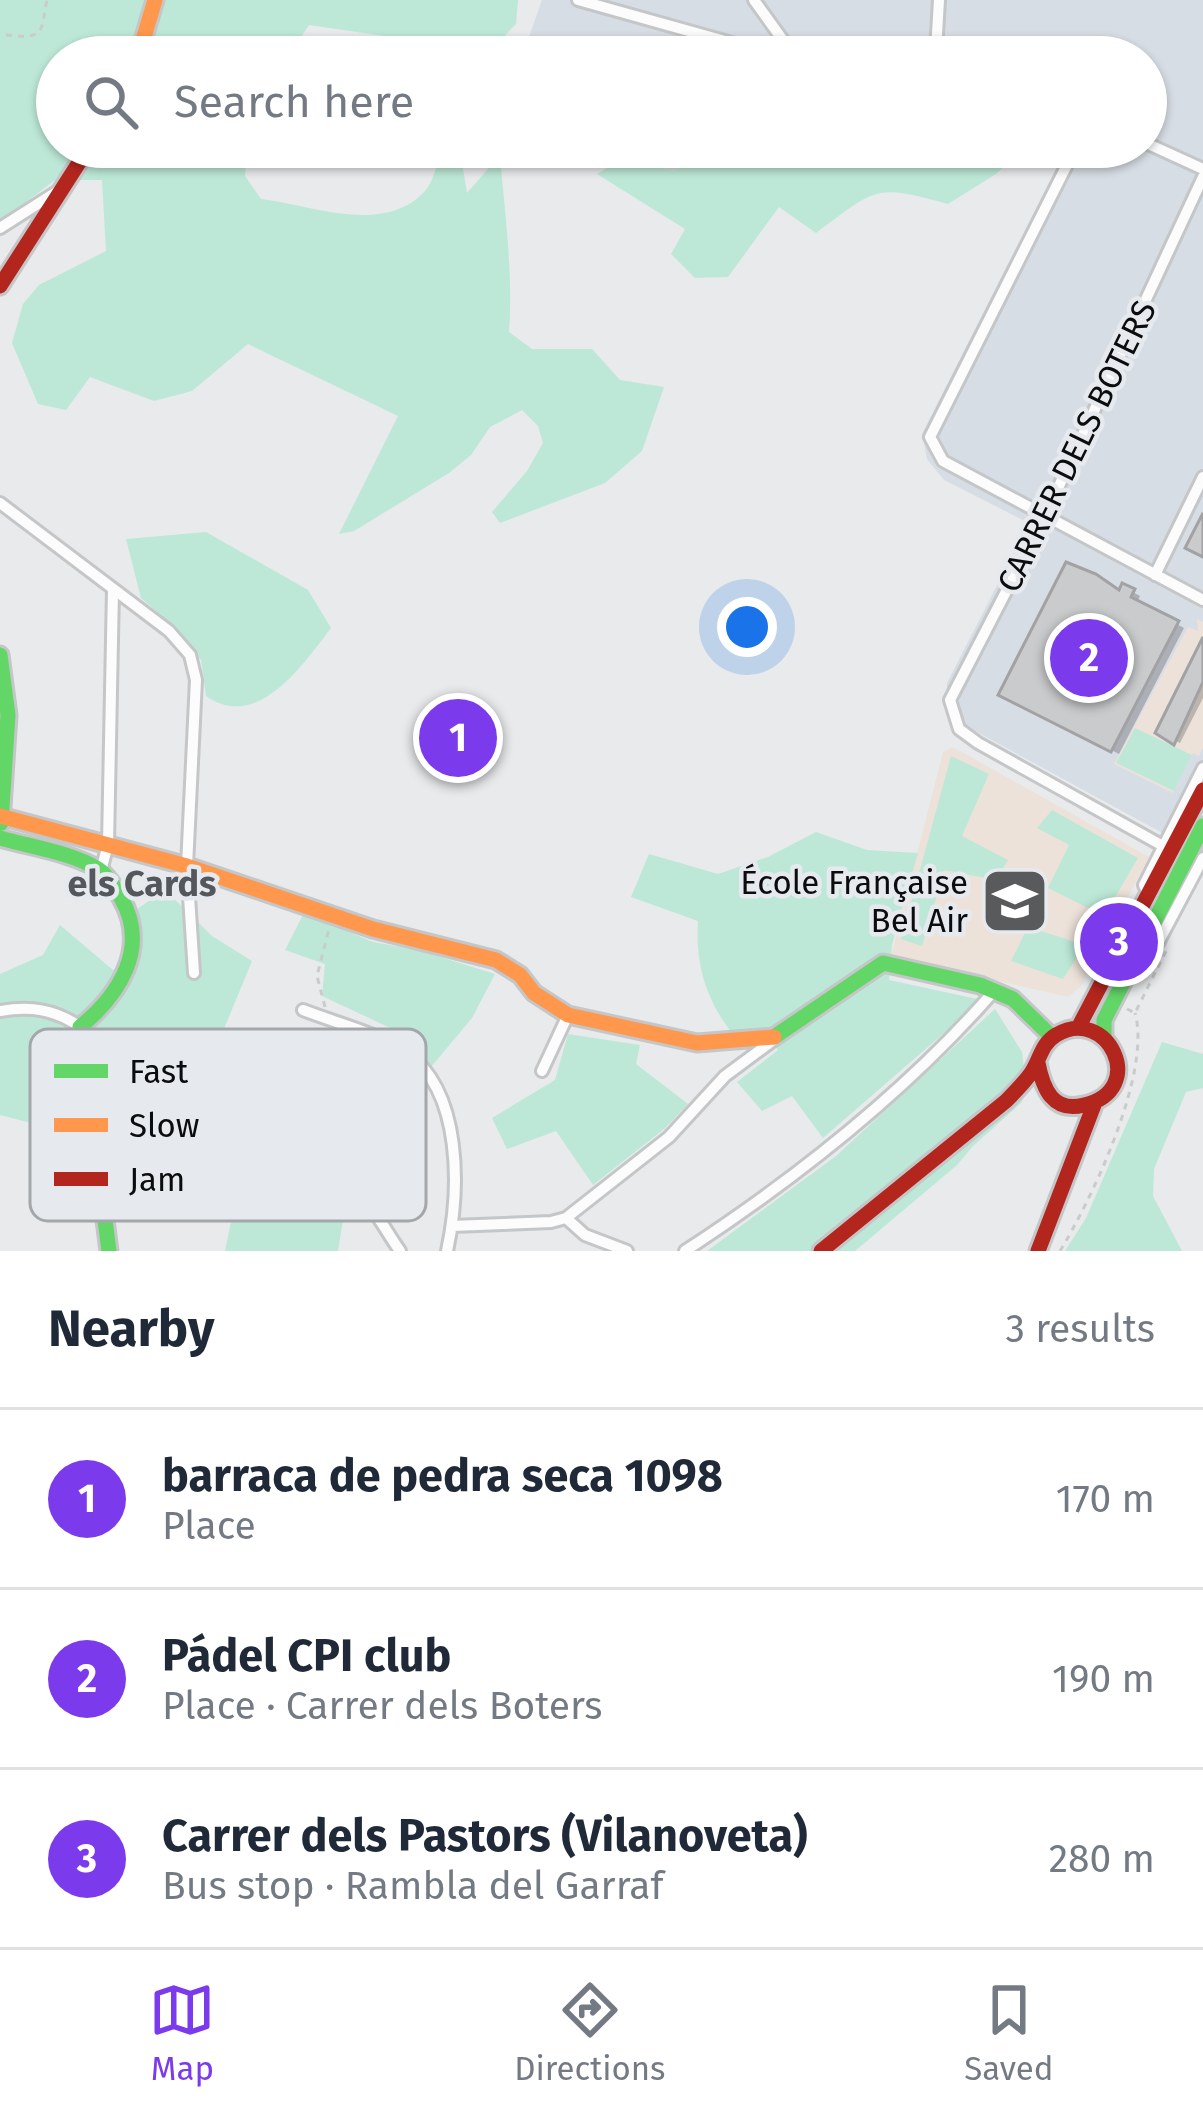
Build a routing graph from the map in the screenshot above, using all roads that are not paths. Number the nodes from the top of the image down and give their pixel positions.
1 (155, 0) edge
2 (578, 0) edge
3 (754, 0) edge
4 (940, 0) edge
5 (144, 36) edge
6 (707, 36) edge
7 (780, 36) edge
8 (937, 36) edge
9 (1167, 154) edge
10 (74, 168) edge
11 (1065, 168) edge
12 (1203, 173) edge
13 (58, 191) junction
14 (0, 228) edge
15 (0, 286) edge
16 (1203, 477) edge
17 (0, 503) edge
18 (1045, 516) junction
19 (1155, 575) junction
20 (113, 589) junction
21 (1203, 600) edge
22 (0, 655) edge
23 (1203, 768) edge
24 (1203, 790) edge
25 (1, 826) edge
26 (1203, 826) edge
27 (109, 844) junction
28 (1163, 846) junction
29 (1203, 858) edge
30 (187, 866) junction
31 (101, 871) junction
32 (1149, 897) junction
33 (1138, 954) junction
34 (194, 973) dead end
35 (994, 991) junction
36 (303, 1010) dead end
37 (0, 1011) edge
38 (568, 1015) junction
39 (1090, 1022) junction
40 (80, 1027) joint
41 (352, 1029) edge
42 (777, 1037) junction
43 (1052, 1037) junction
44 (1104, 1038) junction
45 (1038, 1063) junction
46 (426, 1070) edge
47 (542, 1071) dead end
48 (1055, 1100) junction
49 (1006, 1101) junction
50 (1094, 1105) junction
51 (1072, 1166) junction
52 (566, 1218) junction
53 (379, 1221) edge
54 (452, 1226) junction
55 (400, 1251) edge
56 (447, 1251) edge
57 (627, 1251) edge
58 (685, 1251) edge
59 (821, 1251) edge
60 (1038, 1251) edge

1 - 5 street
2 - 6 street
3 - 7 street
4 - 8 street
9 - 12 street
10 - 13 street
11 - 18 street
12 - 18 street, CARRER DELS BOTERS
13 - 14 street
13 - 15 street
16 - 19 street
17 - 20 street
18 - 19 street
18 - 28 street, CARRER DELS BOTERS
19 - 21 street
20 - 27 street
20 - 30 street
22 - 25 street
23 - 28 street
24 - 32 street
25 - 27 street
25 - 31 street
26 - 33 street
27 - 30 street
27 - 31 street
28 - 32 street
29 - 33 street
30 - 34 street
30 - 38 street
31 - 40 street
32 - 39 street
33 - 39 street
35 - 42 street
35 - 43 street
35 - 58 street
36 - 41 street
37 - 40 street
38 - 42 street
38 - 47 street
39 - 43 street
39 - 44 street
39 - 44 street
42 - 52 street
43 - 45 street
44 - 50 street
45 - 48 street
45 - 49 street
46 - 54 street
48 - 49 street
48 - 50 street
48 - 51 street
49 - 59 street
50 - 51 street
51 - 60 street
52 - 54 street
52 - 57 street
53 - 55 street
54 - 56 street

